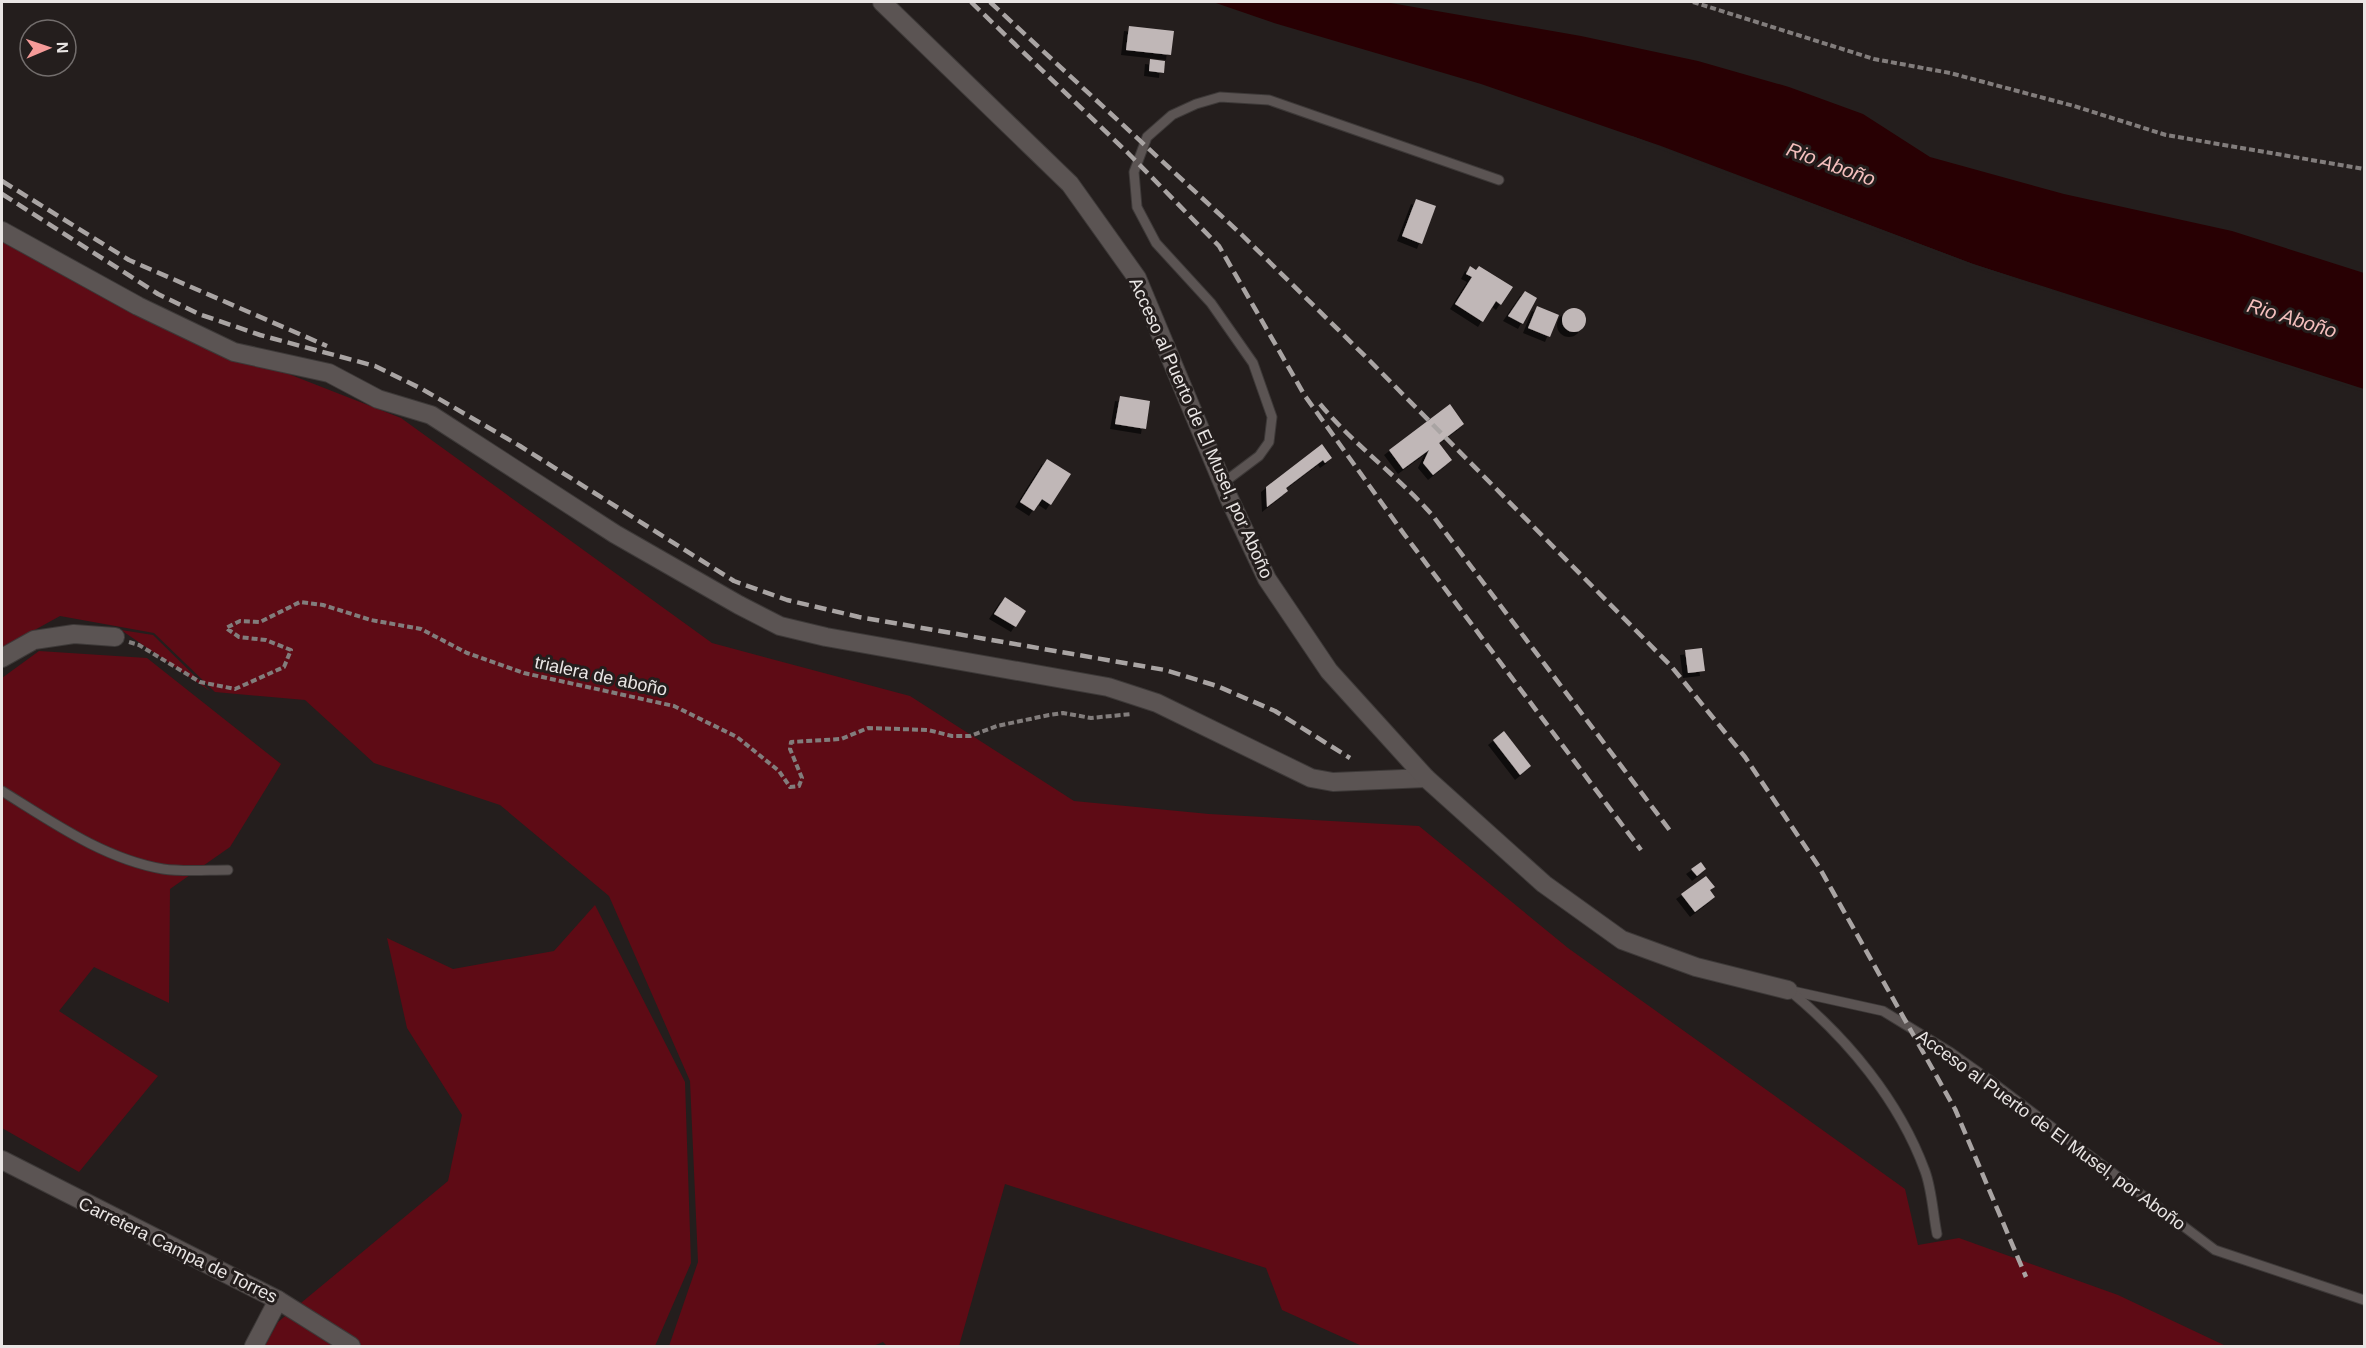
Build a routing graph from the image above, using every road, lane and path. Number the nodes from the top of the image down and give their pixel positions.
1 (882, 2) edge
2 (1693, 2) edge
3 (2364, 169) edge
4 (1499, 180) dead end
5 (2, 231) edge
6 (1223, 483) junction
7 (115, 637) joint
8 (2, 658) edge
9 (1138, 714) dead end
10 (1426, 778) junction
11 (2, 791) edge
12 (228, 870) dead end
13 (1788, 990) junction
14 (2, 1160) edge
15 (1937, 1234) dead end
16 (278, 1300) junction
17 (2364, 1300) edge
18 (254, 1347) edge
19 (351, 1347) edge

1 - 6 street, Acceso al Puerto de El Musel, por Aboño
2 - 3 path
4 - 6 lane
5 - 10 street
6 - 10 street, Acceso al Puerto de El Musel, por Aboño
7 - 8 street
7 - 9 path, trialera de aboño
10 - 13 street, Acceso al Puerto de El Musel, por Aboño
11 - 12 lane
13 - 15 lane
13 - 17 lane, Acceso al Puerto de El Musel, por Aboño
14 - 16 street, Carretera Campa de Torres
16 - 18 street
16 - 19 street, Carretera Campa de Torres

